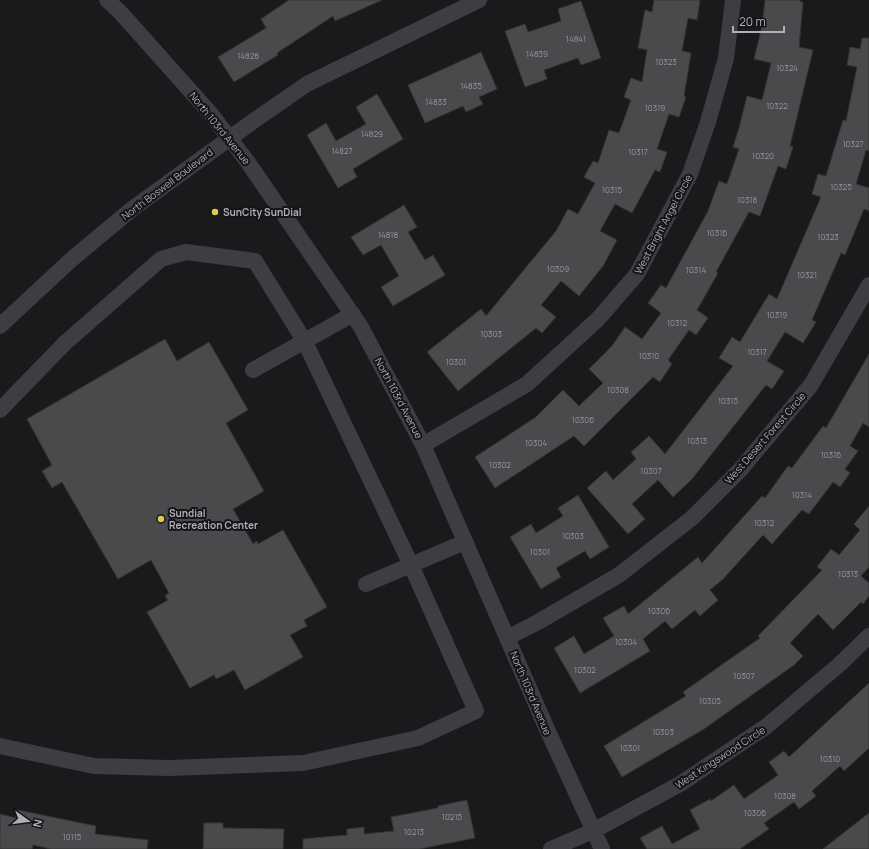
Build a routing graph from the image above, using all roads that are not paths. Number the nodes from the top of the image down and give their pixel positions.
1 (107, 0) edge
2 (479, 0) edge
3 (733, 0) edge
4 (230, 138) junction
5 (869, 285) edge
6 (353, 314) junction
7 (0, 326) edge
8 (305, 342) junction
9 (253, 370) dead end
10 (0, 410) edge
11 (423, 445) junction
12 (465, 542) junction
13 (411, 565) junction
14 (366, 584) dead end
15 (869, 636) edge
16 (507, 638) junction
17 (0, 746) edge
18 (593, 830) junction
19 (551, 849) edge
20 (602, 849) edge

1 - 4 street, North 103rd Avenue
2 - 4 street, North Boswell Boulevard
3 - 11 street, West Bright Angel Circle
4 - 6 street, North 103rd Avenue
4 - 7 street, North Boswell Boulevard
5 - 16 street, West Desert Forest Circle
6 - 8 street
6 - 11 street, North 103rd Avenue
8 - 9 street
8 - 10 street
8 - 13 street
11 - 12 street, North 103rd Avenue
12 - 13 street
12 - 16 street, North 103rd Avenue
13 - 14 street
13 - 17 street
15 - 18 street, West Kingswood Circle
16 - 18 street, North 103rd Avenue
18 - 19 street, West Kingswood Circle
18 - 20 street, North 103rd Avenue

